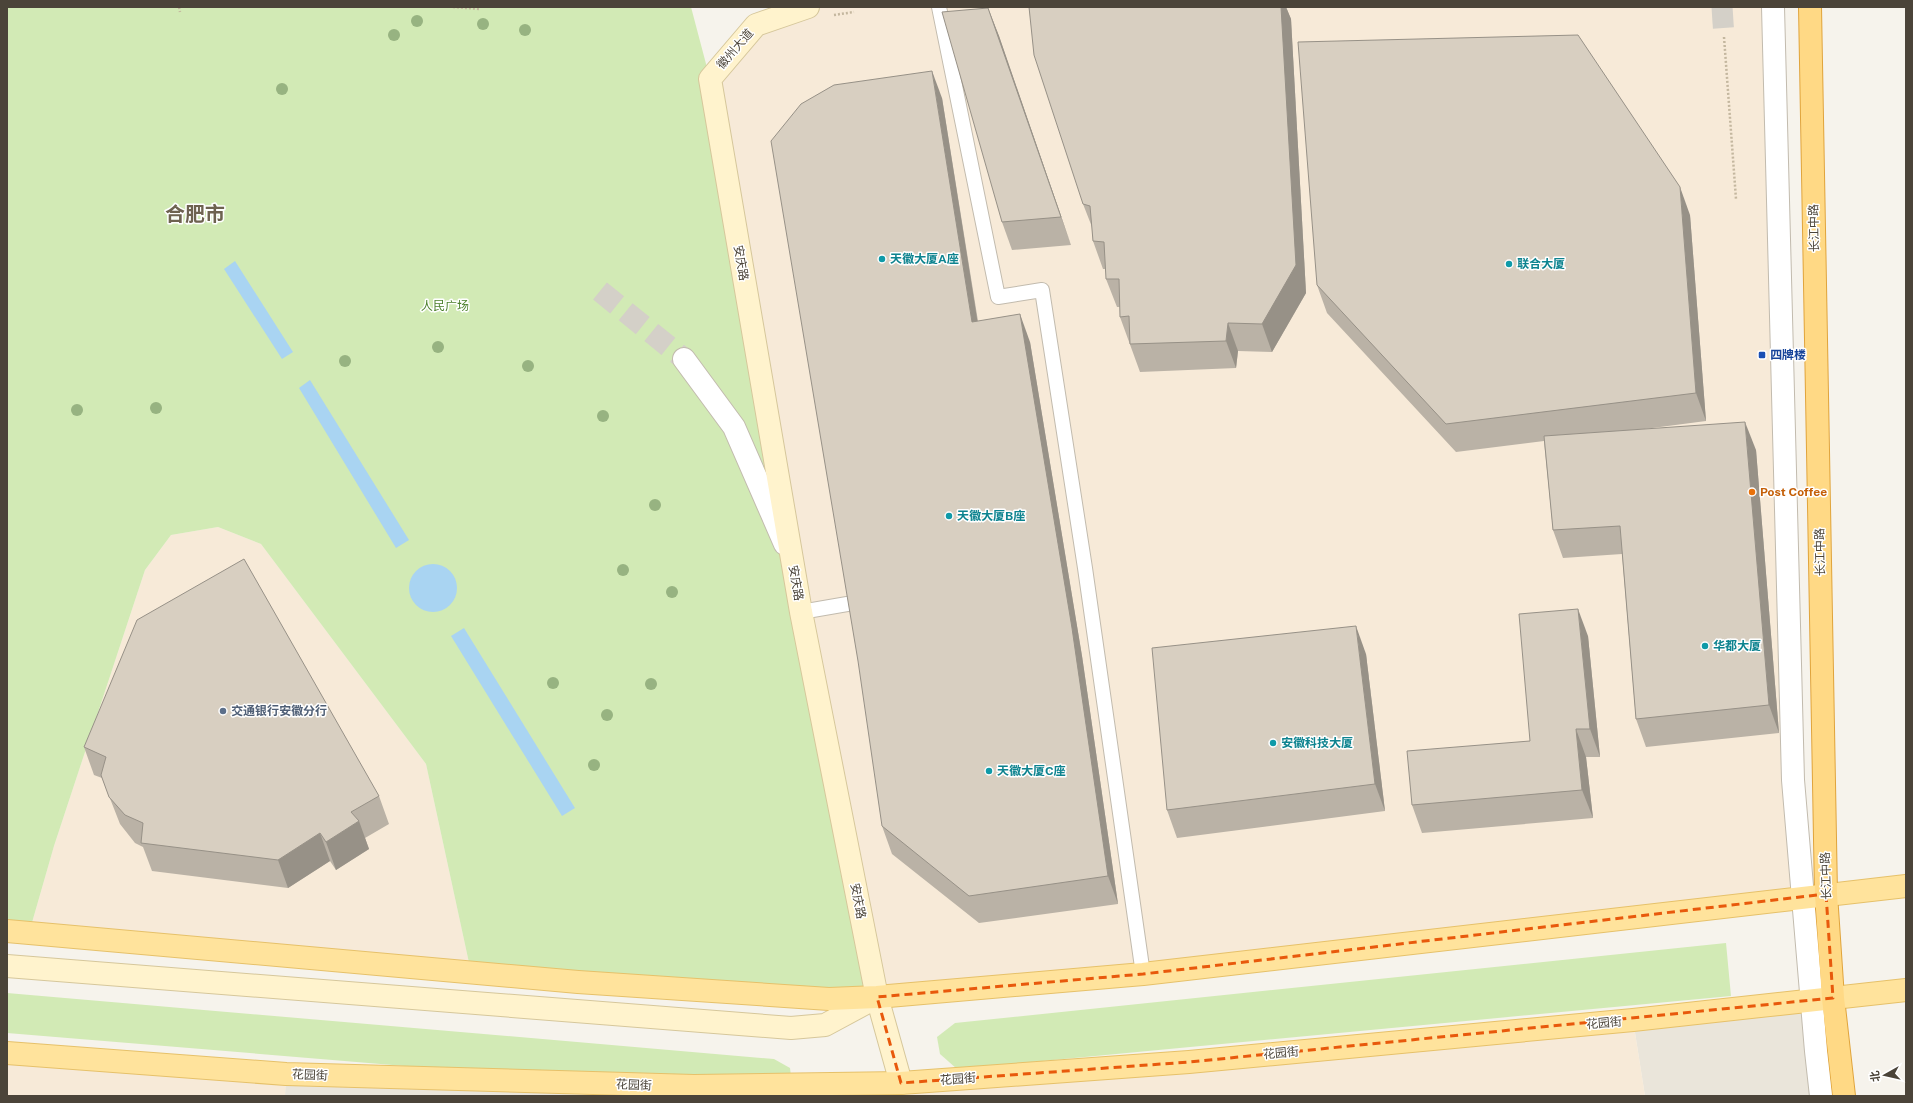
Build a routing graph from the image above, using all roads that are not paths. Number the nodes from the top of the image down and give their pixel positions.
1 (808, 7) edge
2 (939, 7) edge
3 (1773, 7) edge
4 (1810, 7) edge
5 (710, 79) joint
6 (684, 359) tunnel mouth
7 (792, 558) junction
8 (854, 603) edge
9 (801, 612) junction
10 (1906, 886) edge
11 (1826, 894) junction
12 (1804, 896) junction
13 (7, 931) edge
14 (7, 966) edge
15 (1143, 974) junction
16 (1906, 990) edge
17 (877, 997) junction
18 (1832, 998) junction
19 (1811, 999) junction
20 (7, 1053) edge
21 (900, 1083) junction
22 (1821, 1096) edge
23 (1844, 1096) edge

1 - 5 main road, 徽州大道
2 - 15 lane
3 - 12 street
4 - 11 highway, 长江中路
5 - 7 main road, 安庆路
6 - 7 street
7 - 9 main road, 安庆路
8 - 9 lane
9 - 17 main road, 安庆路
10 - 11 main road
11 - 12 main road
11 - 18 highway, 长江中路
12 - 15 main road
12 - 19 street
13 - 17 main road
14 - 17 main road
15 - 17 main road
16 - 18 main road, 花园街
17 - 21 main road, 安庆路
18 - 19 main road, 花园街
18 - 23 highway, 长江中路
19 - 21 main road, 花园街
19 - 22 street
20 - 21 main road, 花园街

